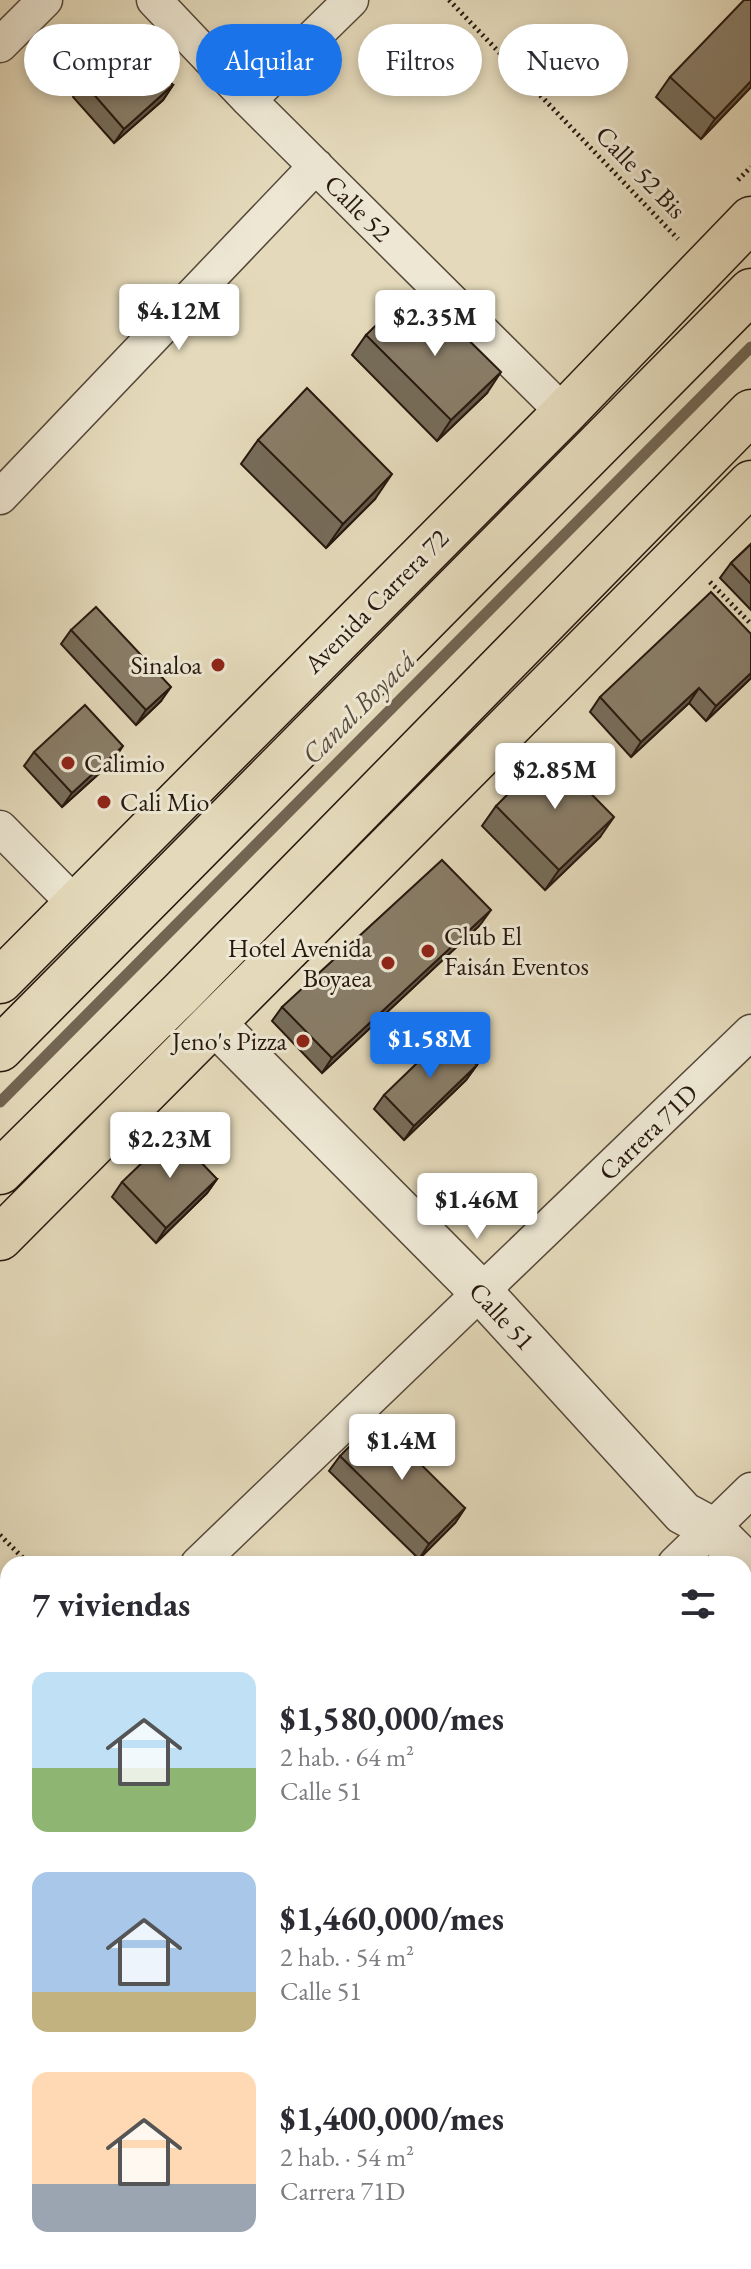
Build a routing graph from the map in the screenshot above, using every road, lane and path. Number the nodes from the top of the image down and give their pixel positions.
1 (45, 0) edge
2 (154, 0) edge
3 (351, 0) edge
4 (449, 0) edge
5 (0, 45) edge
6 (249, 100) junction
7 (316, 166) junction
8 (751, 219) edge
9 (706, 265) junction
10 (751, 291) edge
11 (751, 412) edge
12 (564, 413) junction
13 (751, 483) edge
14 (0, 497) edge
15 (681, 553) junction
16 (369, 608) junction
17 (751, 624) edge
18 (337, 711) junction
19 (0, 828) edge
20 (76, 905) junction
21 (0, 981) edge
22 (214, 1023) junction
23 (751, 1032) edge
24 (0, 1049) edge
25 (115, 1122) junction
26 (14, 1158) edge
27 (0, 1238) edge
28 (482, 1293) junction
29 (751, 1490) edge
30 (0, 1535) edge
31 (695, 1543) edge
32 (21, 1556) edge
33 (206, 1556) edge
34 (724, 1556) edge

1 - 5 street
2 - 6 street, Calle 52
3 - 6 street
4 - 9 path, Calle 52 Bis
6 - 7 street, Calle 52
7 - 12 street, Calle 52
7 - 14 street
8 - 9 highway, Avenida Carrera 72
9 - 12 highway, Avenida Carrera 72
10 - 18 highway, Avenida Carrera 72
11 - 26 highway
12 - 16 highway, Avenida Carrera 72
13 - 15 highway
15 - 17 path
15 - 22 highway
16 - 18 highway
16 - 20 highway, Avenida Carrera 72
18 - 24 highway, Avenida Carrera 72
19 - 20 street
20 - 21 highway, Avenida Carrera 72
22 - 25 highway
22 - 28 street, Calle 51
23 - 28 street, Carrera 71D
25 - 26 highway
25 - 27 highway
28 - 31 street, Calle 51
28 - 33 street, Carrera 71D
29 - 31 street
30 - 32 path
31 - 34 street, Calle 51

